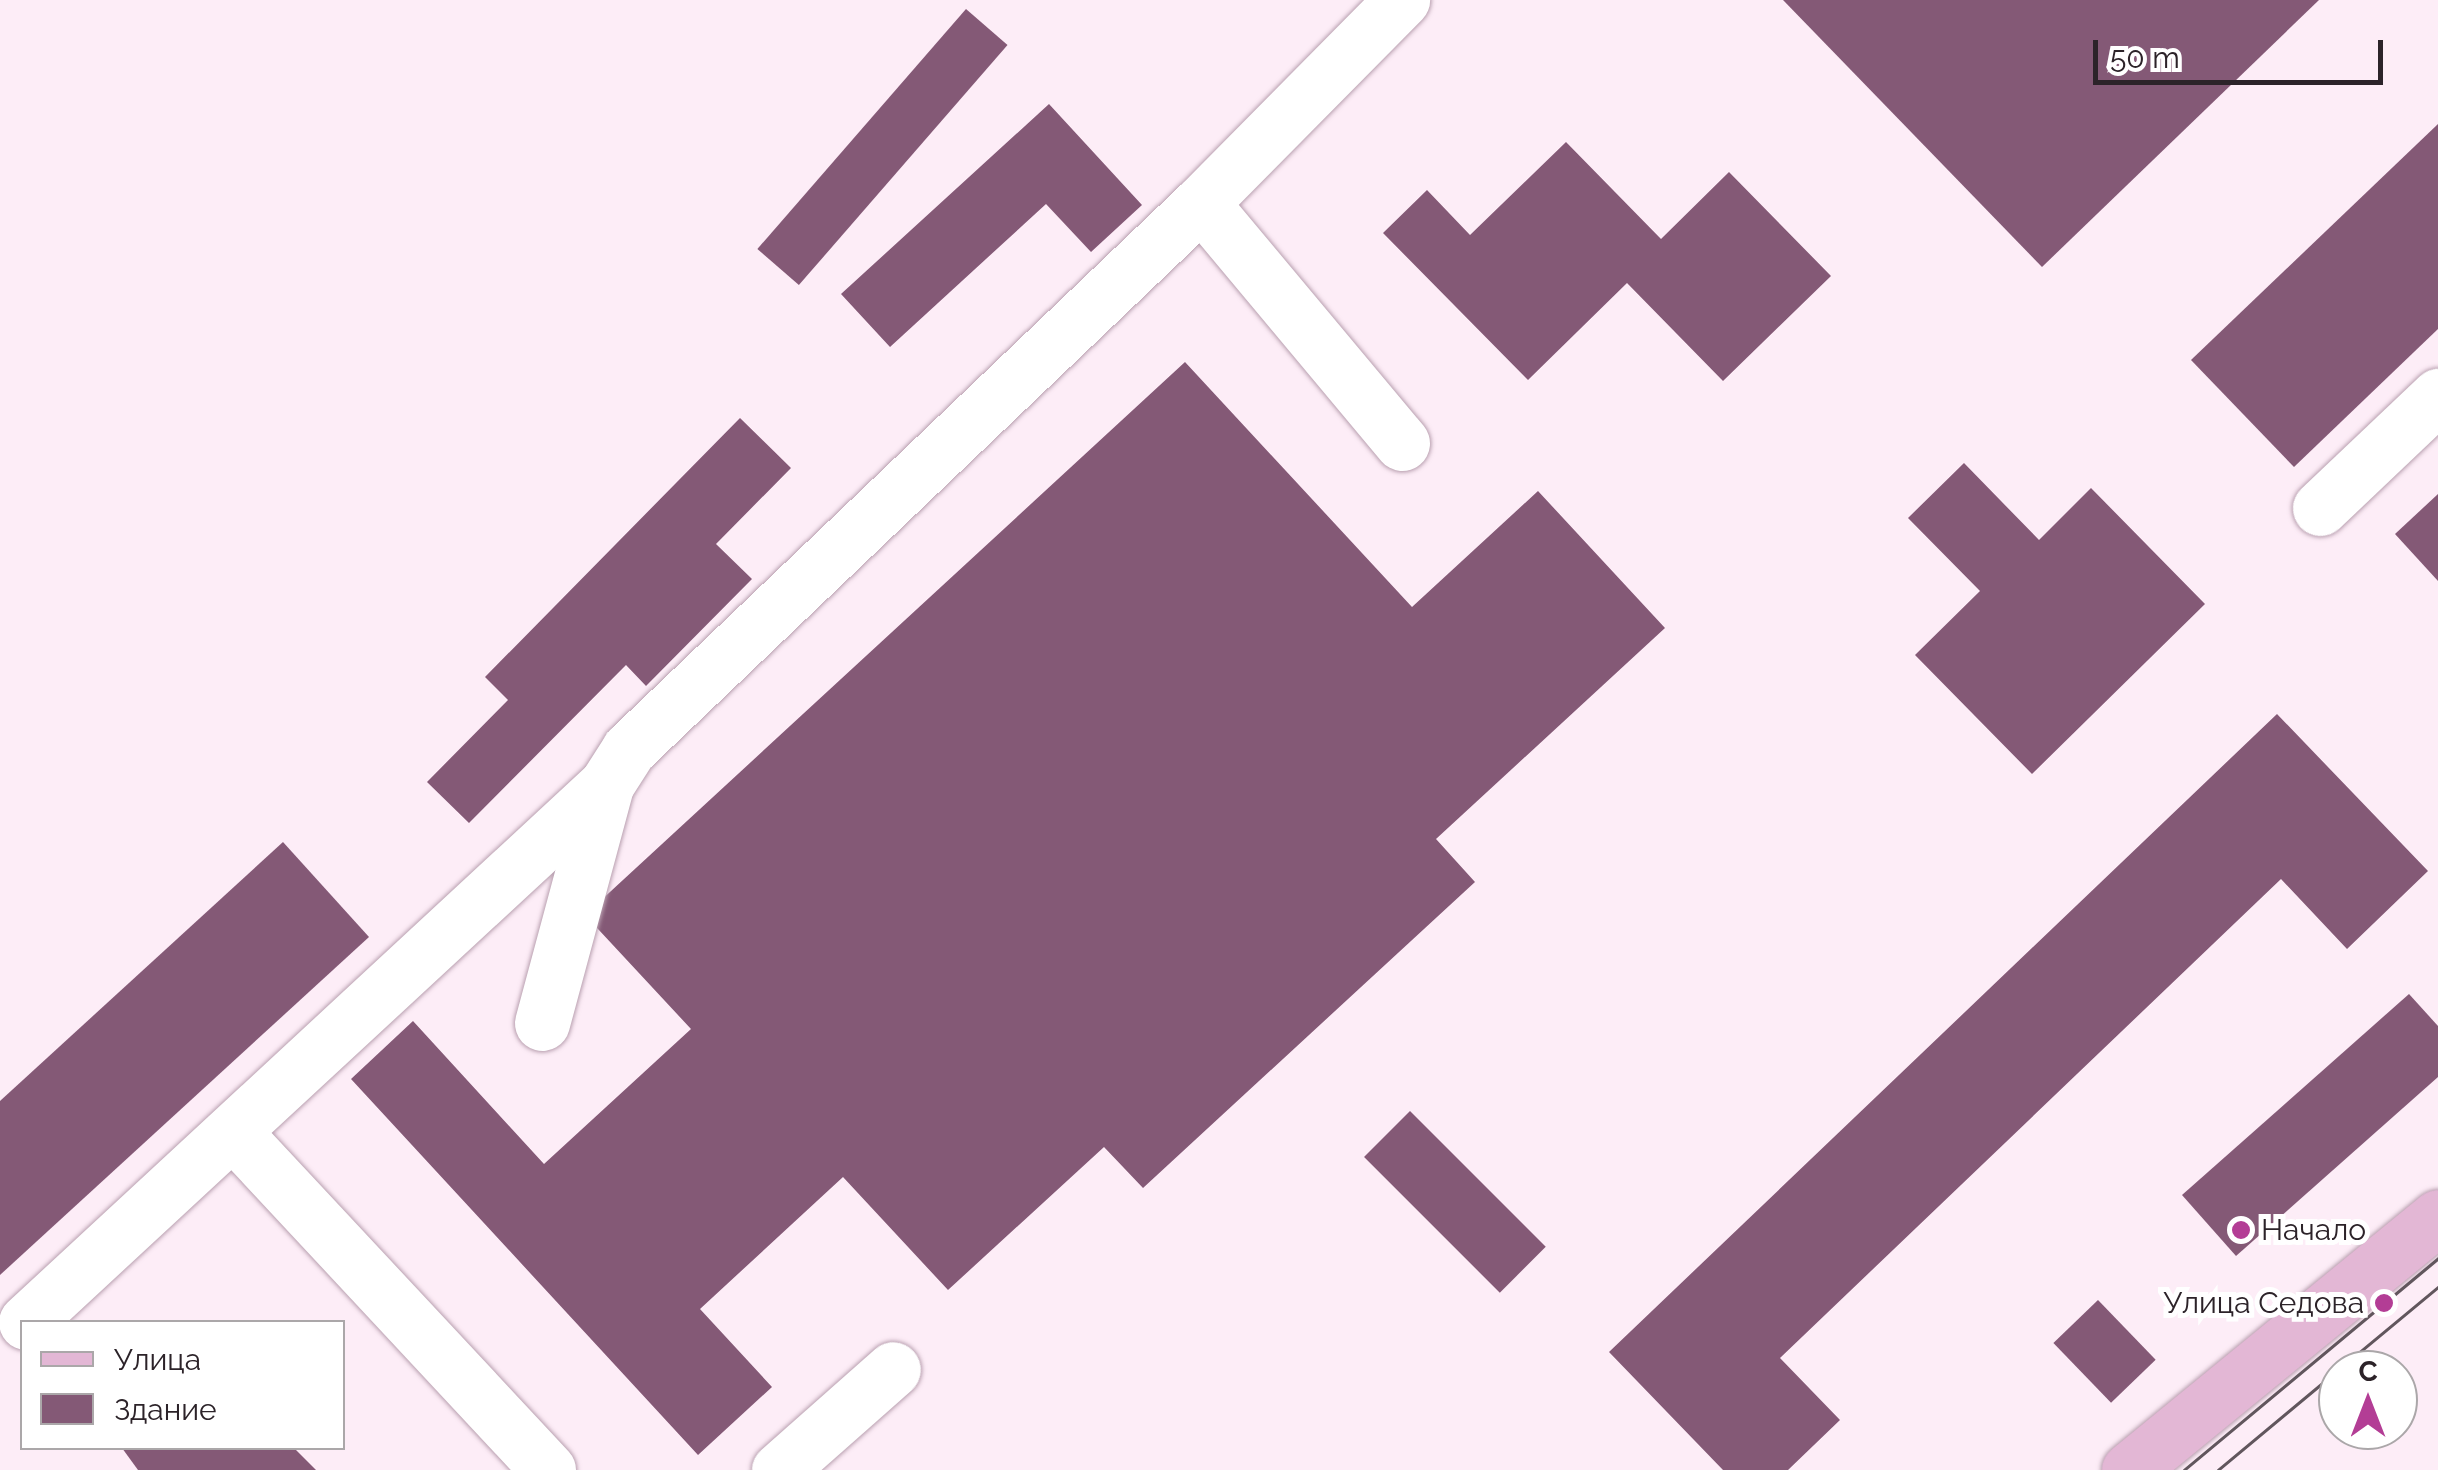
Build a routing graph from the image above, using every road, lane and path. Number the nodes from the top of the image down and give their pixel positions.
1 (1402, 0) edge
2 (1201, 203) junction
3 (2438, 396) edge
4 (1402, 443) dead end
5 (2320, 508) dead end
6 (606, 785) junction
7 (542, 1023) dead end
8 (235, 1134) junction
9 (2438, 1217) edge
10 (28, 1320) edge
11 (20, 1328) edge
12 (0, 1346) edge
13 (893, 1370) dead end
14 (548, 1470) edge
15 (779, 1470) edge
16 (2129, 1470) edge

1 - 2 lane
2 - 4 lane
2 - 6 lane
3 - 5 lane
6 - 7 lane
6 - 8 lane
8 - 10 lane
8 - 14 lane
9 - 16 main road
11 - 12 lane
13 - 15 lane

